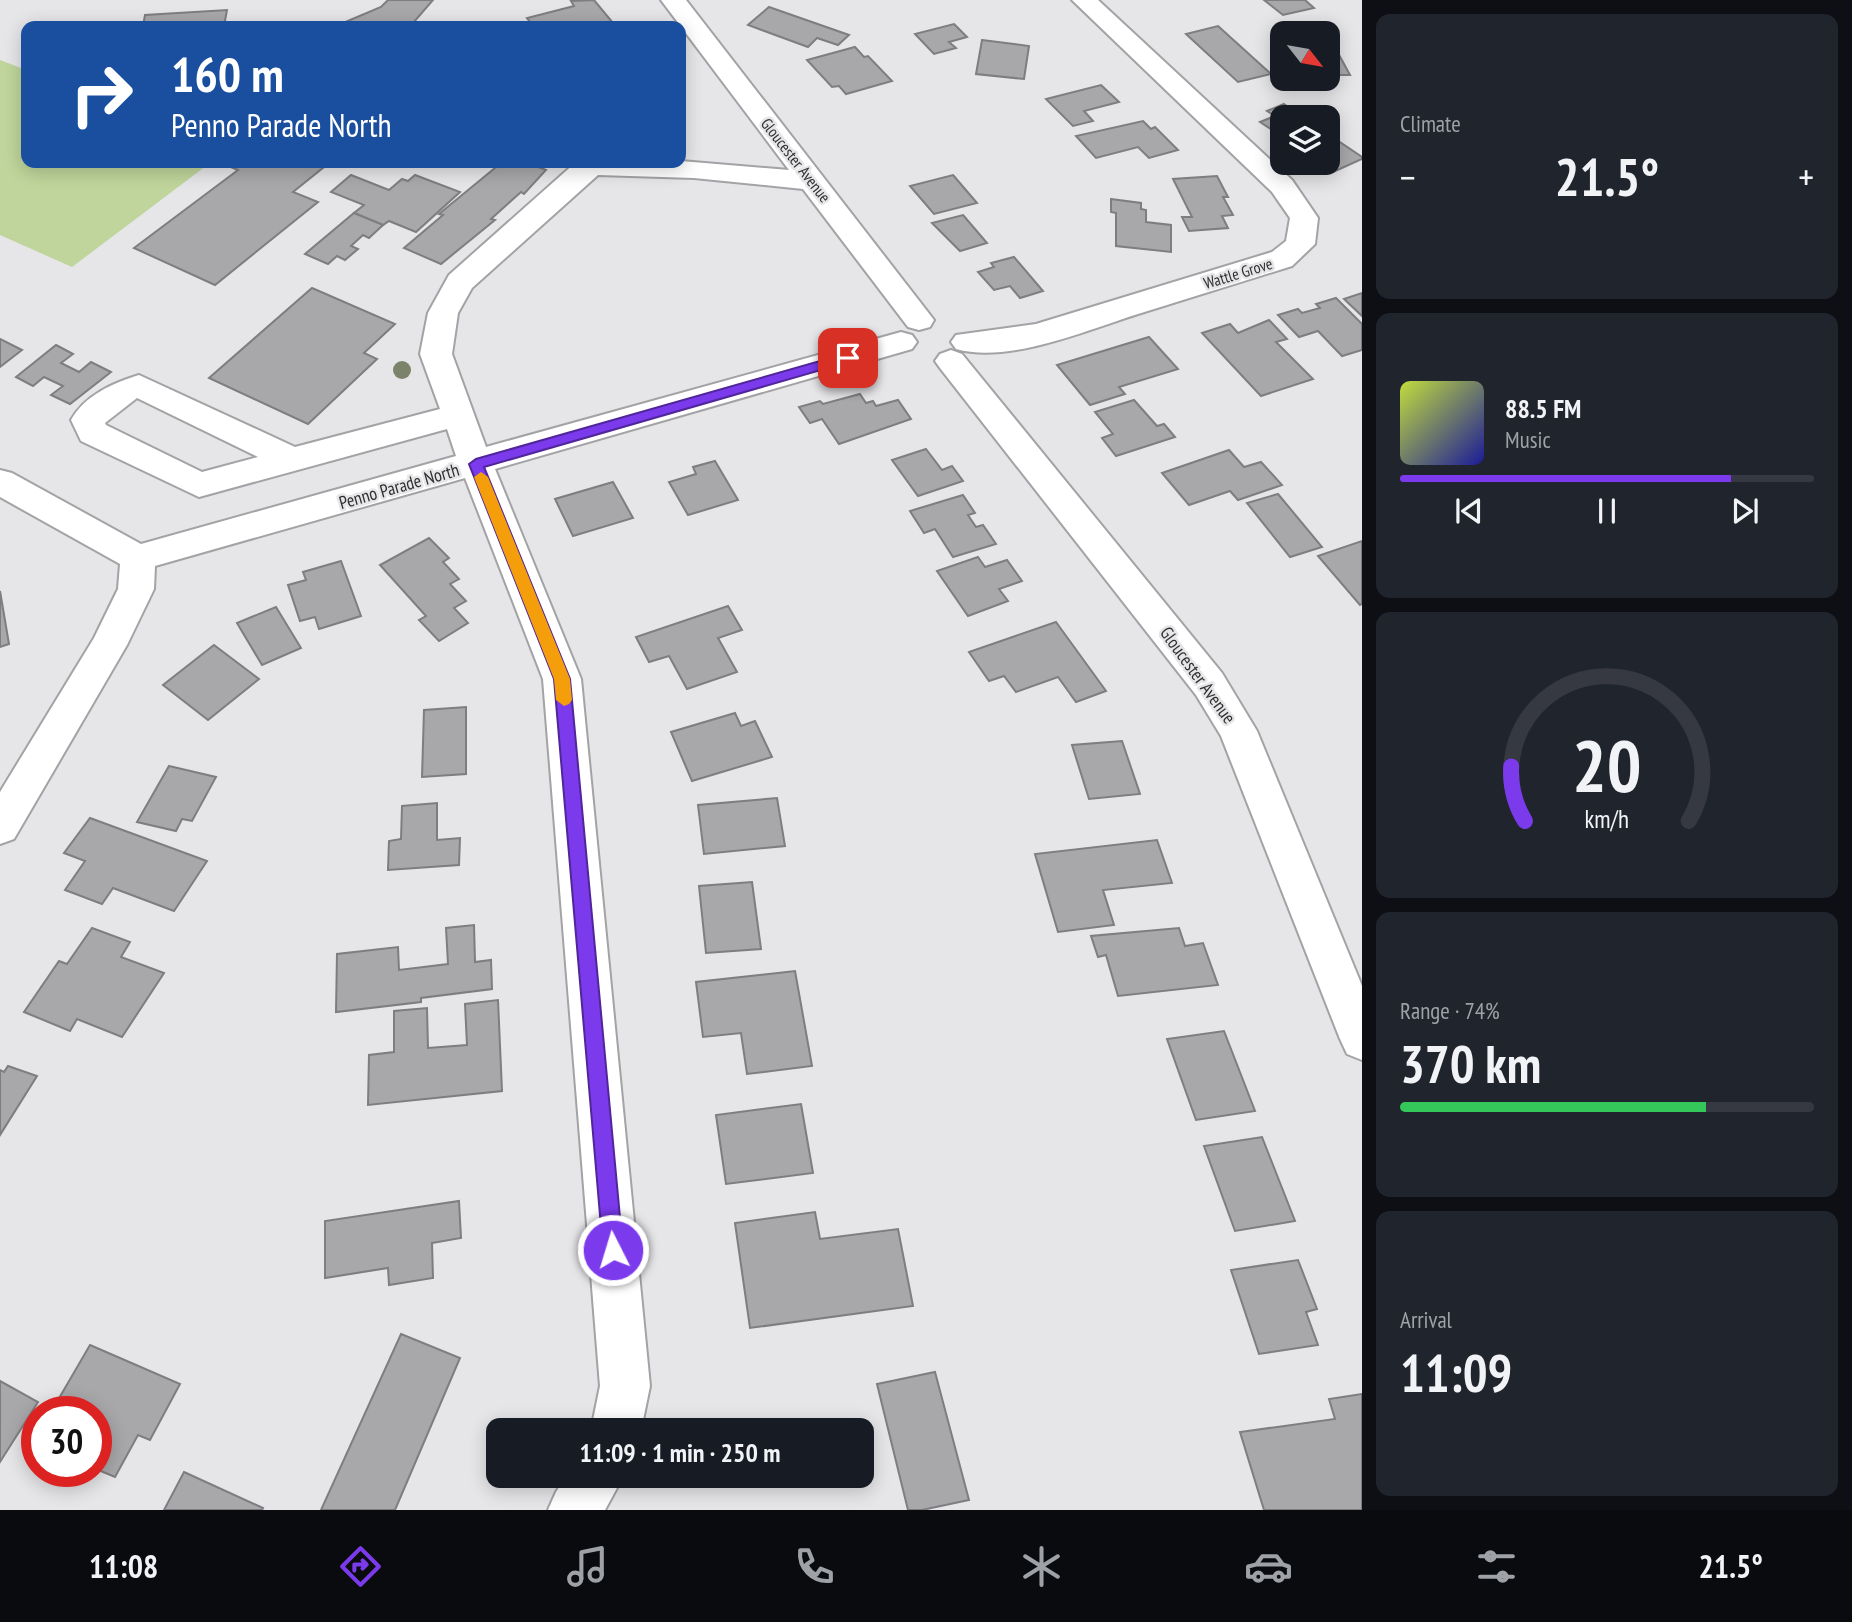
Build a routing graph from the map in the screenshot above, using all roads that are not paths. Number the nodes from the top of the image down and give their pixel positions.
1 (673, 0) edge
2 (1084, 0) edge
3 (687, 160) edge
4 (586, 168) edge
5 (813, 181) junction
6 (910, 331) junction
7 (959, 351) junction
8 (458, 415) junction
9 (292, 460) junction
10 (476, 464) junction
11 (0, 482) edge
12 (138, 558) junction
13 (0, 827) edge
14 (1362, 1039) edge
15 (618, 1418) edge
16 (589, 1488) edge
17 (574, 1510) edge

1 - 5 street, Gloucester Avenue
2 - 7 street, Wattle Grove
3 - 5 street
4 - 8 street
5 - 6 street, Gloucester Avenue
6 - 7 street
6 - 7 street
6 - 10 street, Penno Parade North
7 - 14 street, Gloucester Avenue
8 - 9 street
8 - 10 street
9 - 9 street
10 - 12 street, Penno Parade North
10 - 15 street
11 - 12 street
12 - 13 street
16 - 17 street

